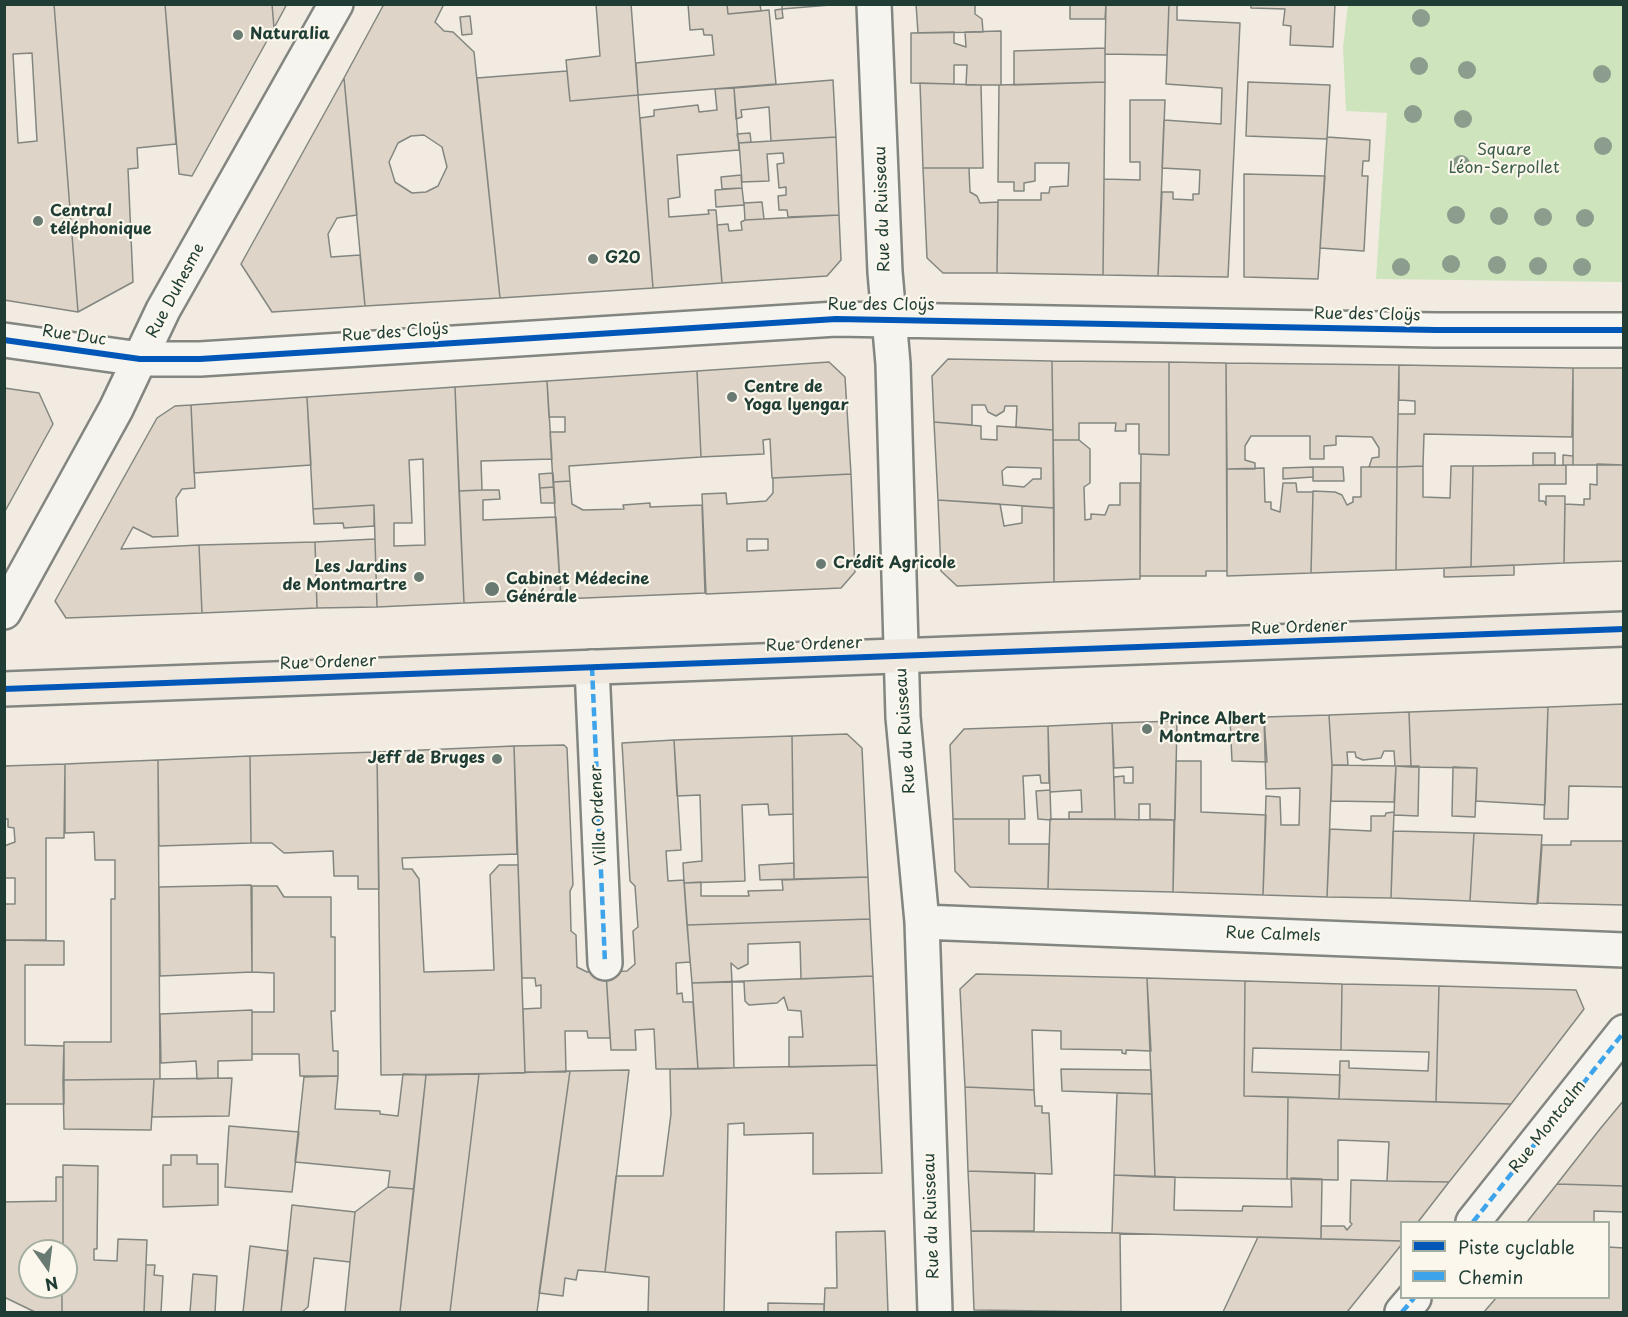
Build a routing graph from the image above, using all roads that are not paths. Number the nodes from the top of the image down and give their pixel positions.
1 (336, 4) edge
2 (874, 4) edge
3 (888, 319) junction
4 (1623, 330) edge
5 (4, 340) edge
6 (140, 359) junction
7 (4, 612) edge
8 (1623, 629) edge
9 (901, 656) junction
10 (592, 667) junction
11 (4, 689) edge
12 (922, 922) junction
13 (1623, 950) edge
14 (605, 963) dead end
15 (1623, 1032) edge
16 (1474, 1221) edge
17 (1413, 1299) edge
18 (935, 1312) edge
19 (1402, 1312) edge

1 - 6 street, Rue Duhesme
2 - 3 street, Rue du Ruisseau
3 - 4 street, Rue des Cloÿs
3 - 6 street, Rue des Cloÿs
3 - 9 street, Rue du Ruisseau
5 - 6 street, Rue Duc
6 - 7 street, Rue Duhesme
8 - 9 main road, Rue Ordener
9 - 10 main road, Rue Ordener
9 - 12 street, Rue du Ruisseau
10 - 11 main road, Rue Ordener
10 - 14 street, Villa Ordener
12 - 13 street, Rue Calmels
12 - 18 street, Rue du Ruisseau
15 - 16 street, Rue Montcalm
17 - 19 street

